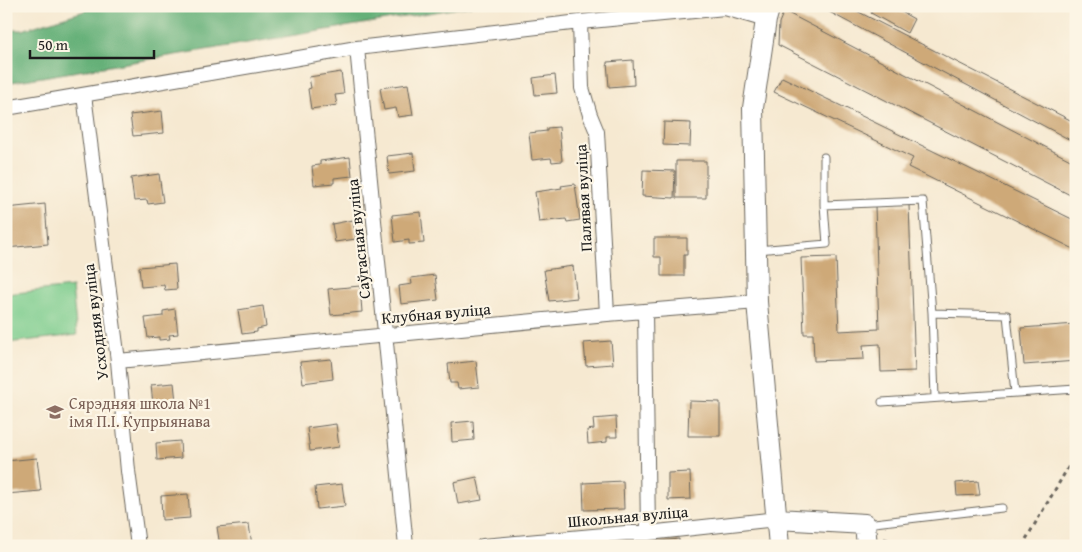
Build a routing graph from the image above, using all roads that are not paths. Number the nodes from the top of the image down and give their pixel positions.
1 (768, 13) edge
2 (580, 22) junction
3 (357, 48) junction
4 (84, 94) junction
5 (6, 108) edge
6 (824, 157) dead end
7 (824, 205) junction
8 (756, 250) junction
9 (757, 302) junction
10 (645, 311) junction
11 (932, 313) junction
12 (607, 314) junction
13 (384, 335) junction
14 (118, 361) junction
15 (1076, 389) edge
16 (1015, 393) junction
17 (935, 398) junction
18 (882, 402) dead end
19 (1002, 508) dead end
20 (777, 519) junction
21 (648, 533) junction
22 (866, 535) edge
23 (626, 540) edge
24 (138, 546) edge
25 (406, 546) edge
26 (482, 546) edge
27 (779, 546) edge

1 - 2 street
1 - 8 street
2 - 3 street
2 - 12 street, Палявая вуліца
3 - 4 street
3 - 13 street, Саўгасная вуліца
4 - 5 street
4 - 14 street, Усходняя вуліца
6 - 7 lane
7 - 8 lane
7 - 11 lane
8 - 9 street
9 - 10 street, Клубная вуліца
9 - 20 street
10 - 12 street, Клубная вуліца
10 - 21 street
11 - 16 lane
11 - 17 lane
12 - 13 street, Клубная вуліца
13 - 14 street, Клубная вуліца
13 - 25 street, Саўгасная вуліца
14 - 24 street, Усходняя вуліца
15 - 16 lane
16 - 17 lane
17 - 18 lane
19 - 22 lane
20 - 21 street, Школьная вуліца
20 - 22 street
20 - 27 street
21 - 23 street, Школьная вуліца
23 - 26 street, Школьная вуліца

